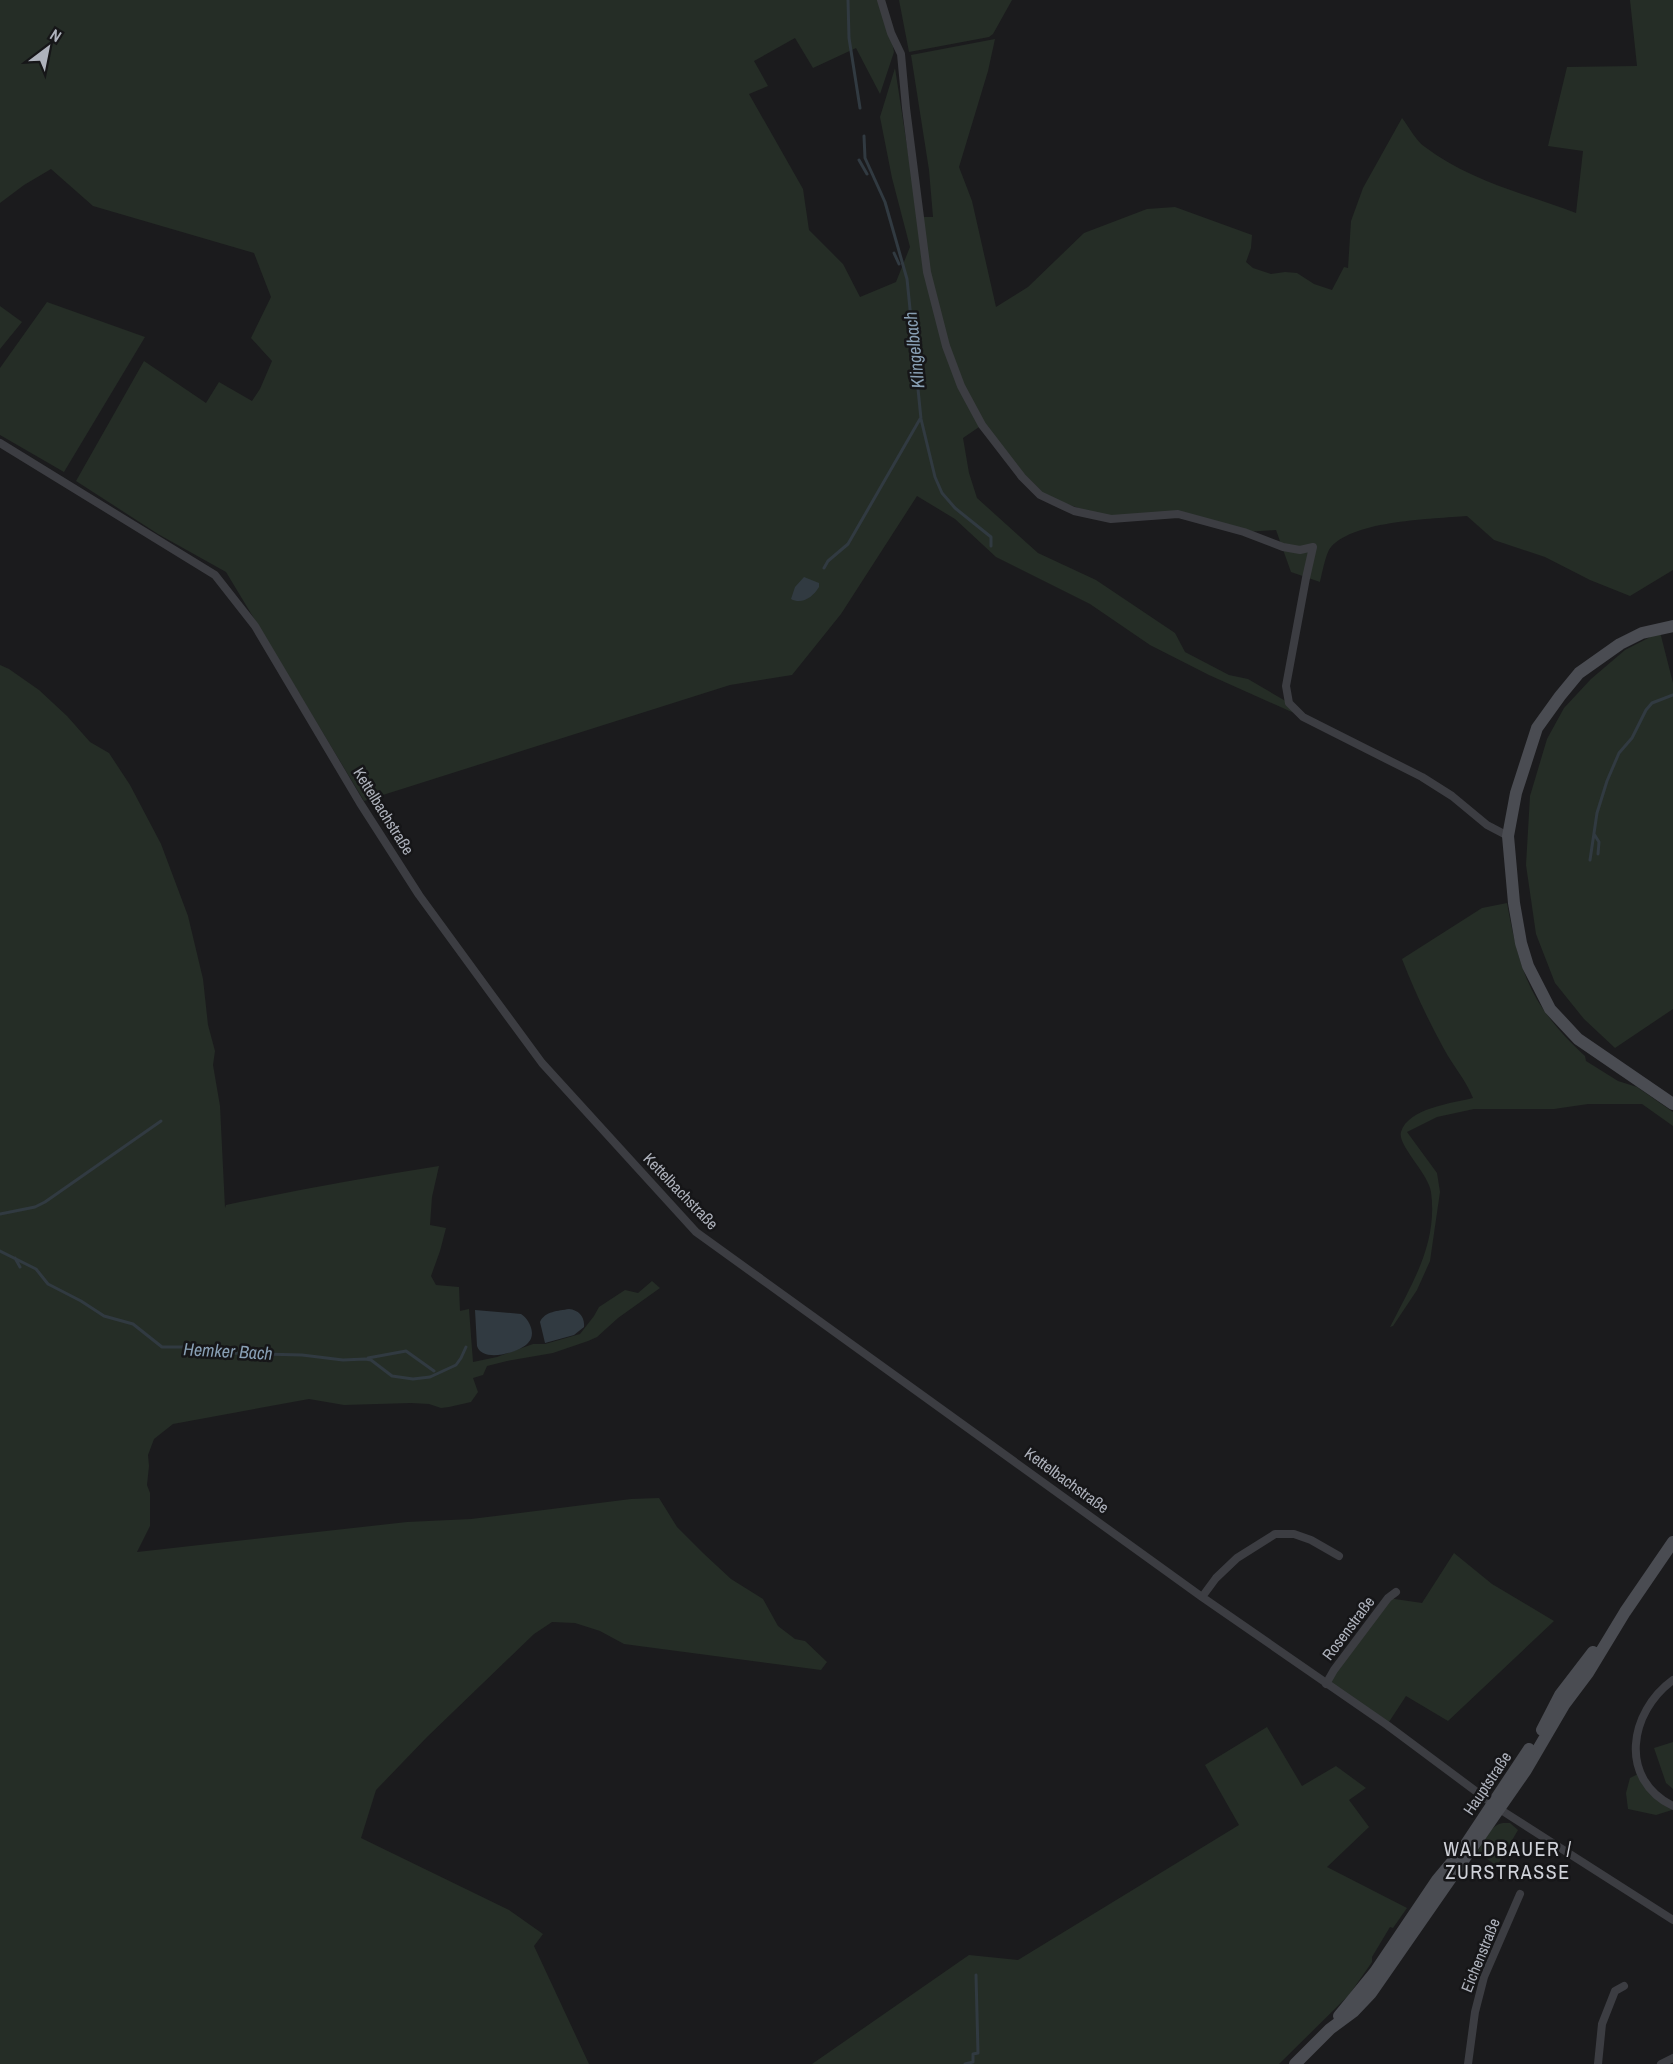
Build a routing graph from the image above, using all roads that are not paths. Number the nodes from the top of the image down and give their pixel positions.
1 (880, 0) edge
2 (0, 442) edge
3 (1673, 626) edge
4 (1508, 836) junction
5 (1673, 1104) edge
6 (1673, 1542) edge
7 (1339, 1556) dead end
8 (1396, 1592) dead end
9 (1202, 1597) junction
10 (1625, 1612) junction
11 (1673, 1680) edge
12 (1326, 1684) junction
13 (1496, 1806) junction
14 (1673, 1806) edge
15 (1520, 1894) dead end
16 (1673, 1920) edge
17 (1624, 1986) dead end
18 (1673, 2058) edge
19 (1295, 2064) edge
20 (1468, 2064) edge
21 (1598, 2064) edge
22 (1661, 2064) edge

1 - 4 street
2 - 9 street, Kettelbachstraße
3 - 4 main road
4 - 5 main road
6 - 10 main road
7 - 9 street
8 - 12 street, Rosenstraße
9 - 12 street, Kettelbachstraße
10 - 13 main road, Hauptstraße
10 - 13 main road, Hauptstraße
11 - 14 street
12 - 13 street, Kettelbachstraße
13 - 16 street, Kettelbachstraße
13 - 19 main road, Hauptstraße
15 - 20 street, Eichenstraße
17 - 21 street
18 - 22 street

